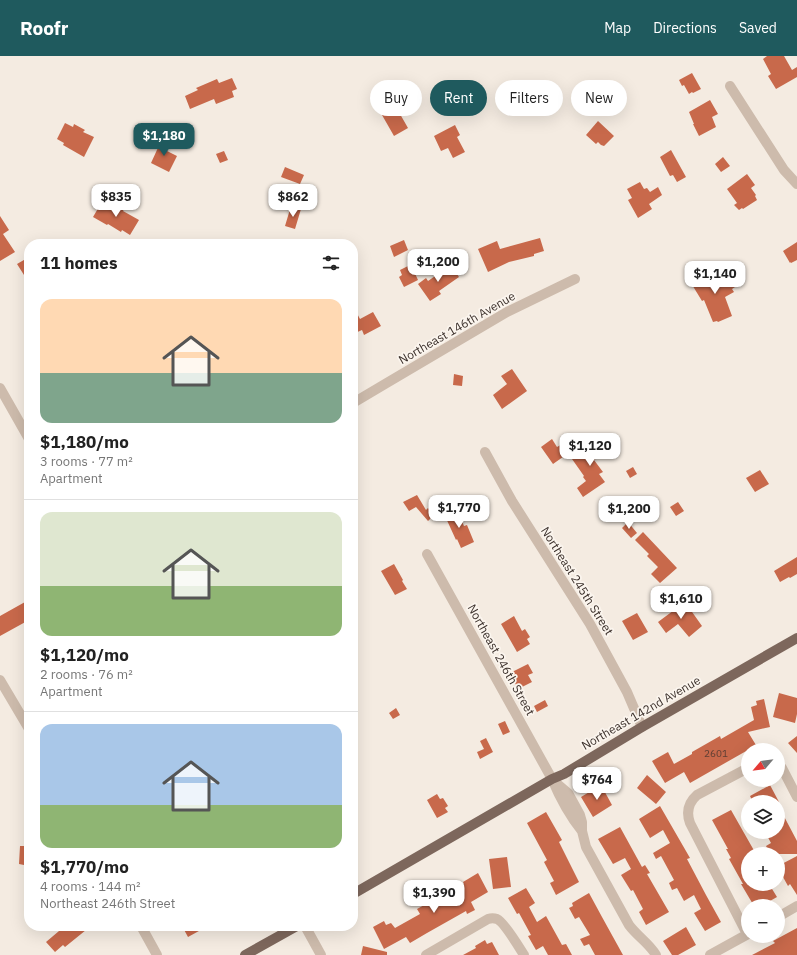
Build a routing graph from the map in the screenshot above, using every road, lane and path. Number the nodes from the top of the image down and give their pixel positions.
1 (730, 86) dead end
2 (797, 184) edge
3 (575, 279) dead end
4 (0, 388) edge
5 (358, 399) edge
6 (24, 430) edge
7 (485, 452) dead end
8 (427, 554) dead end
9 (797, 638) edge
10 (0, 680) edge
11 (24, 721) edge
12 (642, 727) junction
13 (741, 772) edge
14 (785, 774) edge
15 (552, 779) junction
16 (797, 797) edge
17 (358, 891) edge
18 (797, 906) edge
19 (785, 913) edge
20 (741, 921) edge
21 (144, 931) edge
22 (288, 931) edge
23 (308, 931) edge
24 (741, 938) edge
25 (157, 955) edge
26 (245, 955) edge
27 (322, 955) edge
28 (426, 955) edge
29 (524, 955) edge
30 (656, 955) edge
31 (710, 955) edge

1 - 2 street
3 - 5 street, Northeast 146th Avenue
4 - 6 street
7 - 12 street, Northeast 245th Street
8 - 15 street, Northeast 246th Street
9 - 12 main road, Northeast 142nd Avenue
10 - 11 street
12 - 15 main road, Northeast 142nd Avenue
13 - 20 street
14 - 16 street
15 - 17 main road, Northeast 142nd Avenue
15 - 30 street, Northeast 246th Street
18 - 19 street
21 - 25 street
22 - 26 main road
23 - 27 street
24 - 31 street
28 - 29 street

